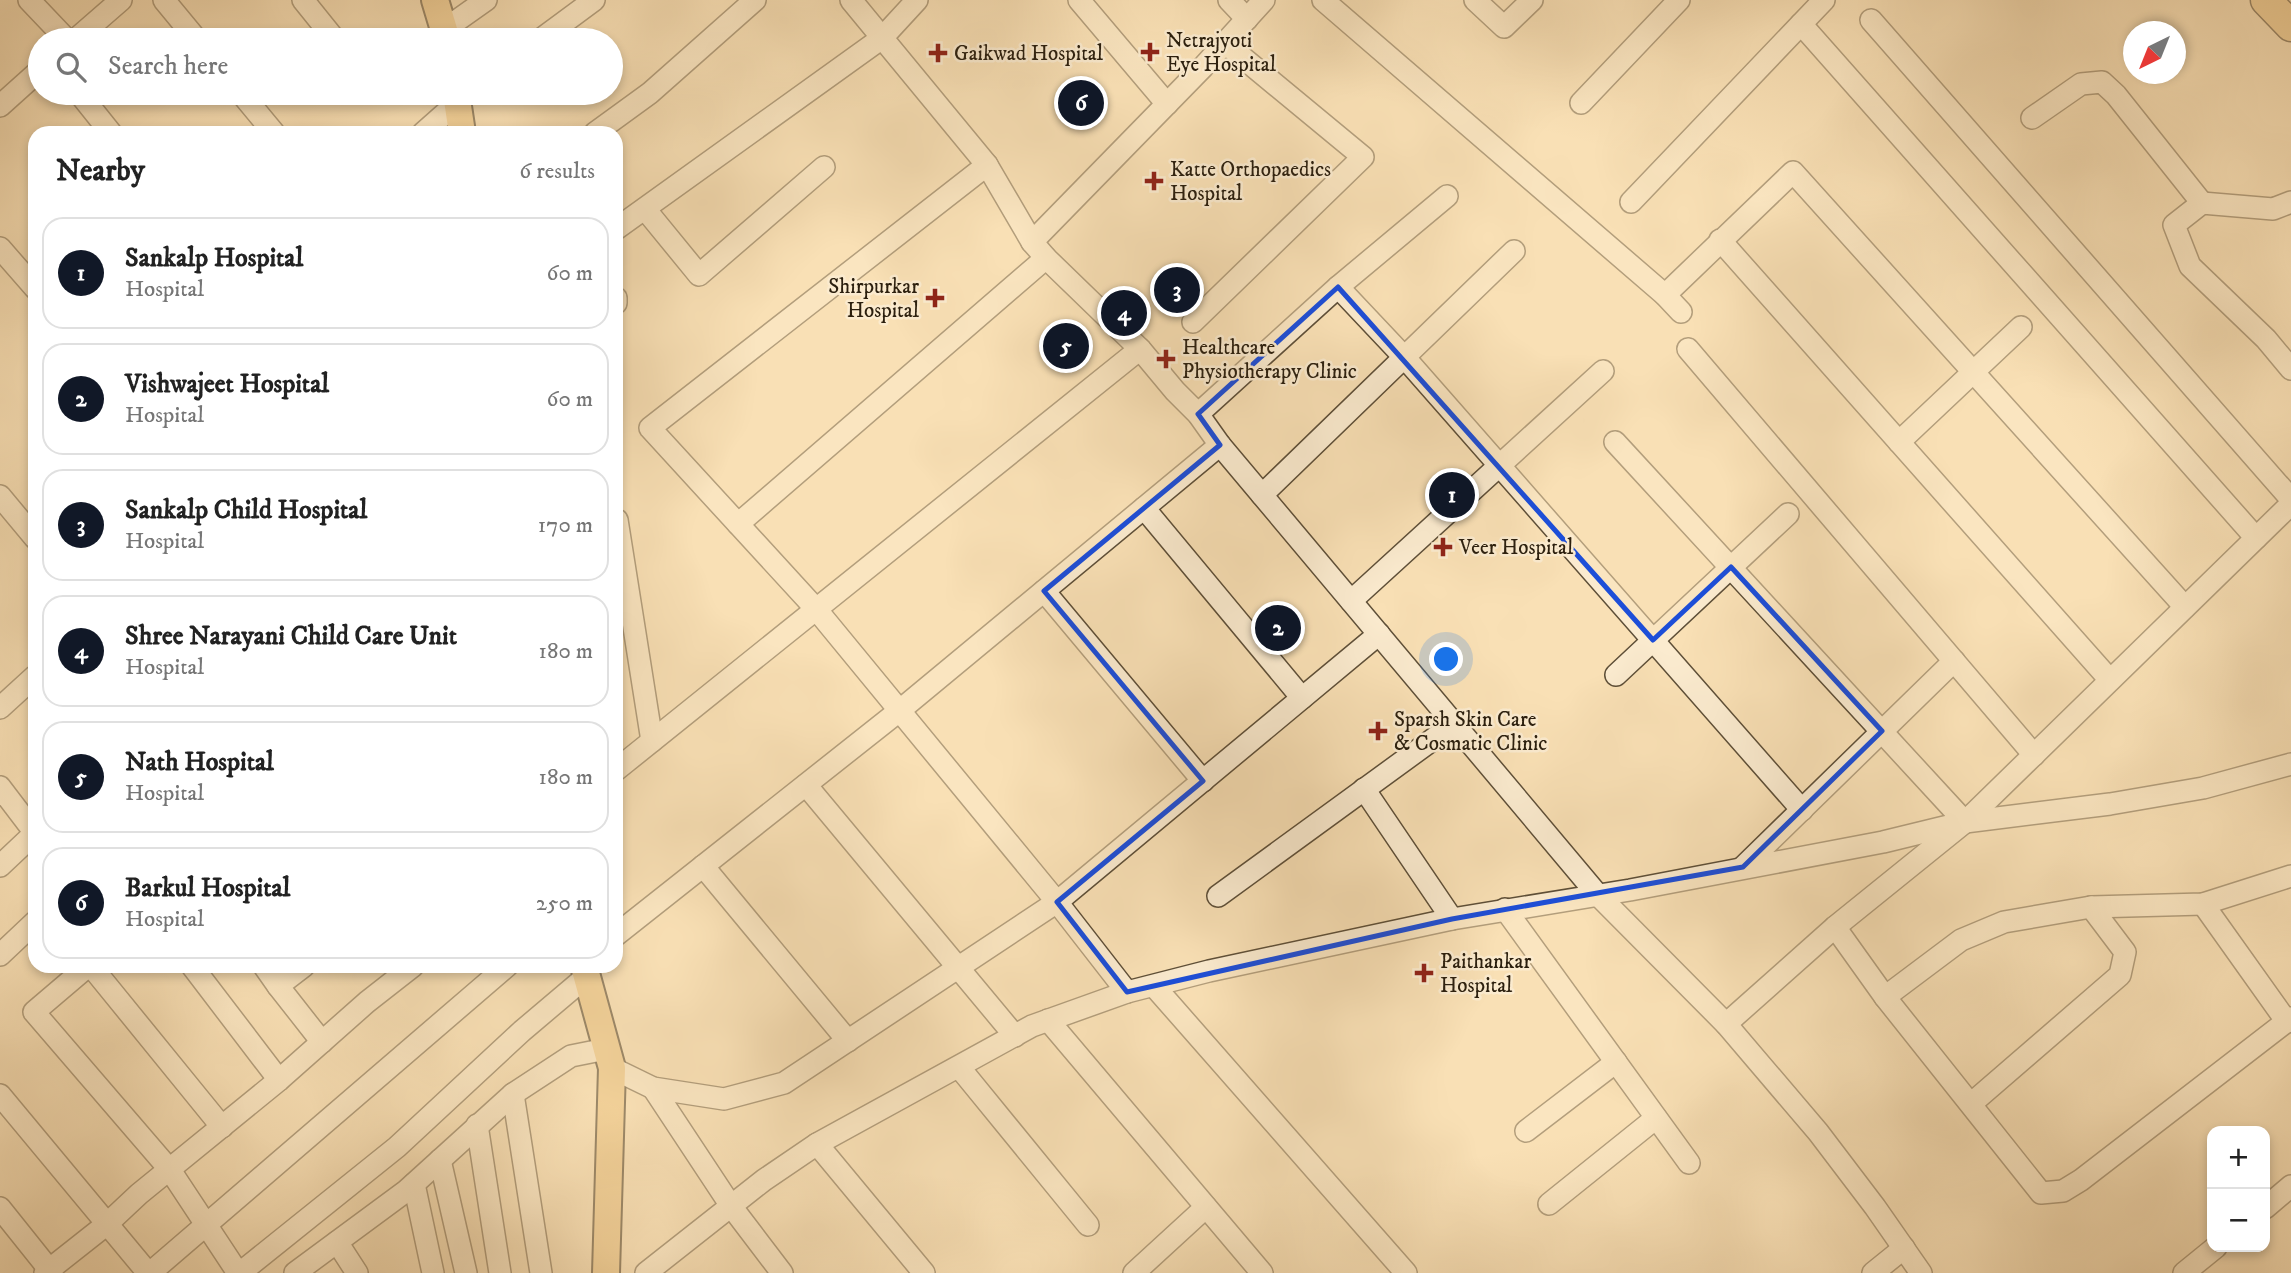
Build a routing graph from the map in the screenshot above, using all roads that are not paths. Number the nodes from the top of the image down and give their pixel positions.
1 (29, 0) edge
2 (121, 0) edge
3 (164, 0) edge
4 (303, 0) edge
5 (435, 0) edge
6 (486, 0) edge
7 (594, 0) edge
8 (755, 0) edge
9 (851, 0) edge
10 (917, 0) edge
11 (1079, 0) edge
12 (1228, 0) edge
13 (1264, 0) edge
14 (1324, 0) edge
15 (1475, 0) edge
16 (1532, 0) edge
17 (1679, 0) edge
18 (1824, 0) edge
19 (2266, 0) edge
20 (1247, 19) junction
21 (1871, 20) dead end
22 (1801, 24) junction
23 (2291, 26) edge
24 (56, 28) edge
25 (89, 28) edge
26 (187, 28) edge
27 (326, 28) edge
28 (444, 28) edge
29 (454, 28) edge
30 (556, 28) edge
31 (882, 38) junction
32 (1225, 43) junction
33 (28, 81) edge
34 (1581, 103) dead end
35 (1167, 104) junction
36 (89, 105) edge
37 (251, 105) edge
38 (451, 105) edge
39 (461, 105) edge
40 (0, 106) edge
41 (2032, 118) dead end
42 (105, 126) edge
43 (268, 126) edge
44 (429, 126) edge
45 (462, 126) edge
46 (604, 126) edge
47 (987, 164) junction
48 (824, 167) dead end
49 (1447, 196) dead end
50 (1631, 202) dead end
51 (2291, 202) edge
52 (2202, 203) junction
53 (645, 209) junction
54 (623, 224) edge
55 (1720, 240) junction
56 (1032, 242) junction
57 (0, 248) edge
58 (1514, 251) dead end
59 (1046, 258) junction
60 (28, 280) edge
61 (1338, 287) junction
62 (1665, 295) junction
63 (1681, 312) dead end
64 (1193, 322) dead end
65 (2021, 327) dead end
66 (1140, 349) junction
67 (1688, 349) dead end
68 (1405, 358) junction
69 (2291, 369) edge
70 (1603, 371) dead end
71 (1973, 372) junction
72 (1198, 414) junction
73 (1615, 442) dead end
74 (1899, 442) junction
75 (1220, 445) junction
76 (1500, 465) junction
77 (0, 495) edge
78 (1262, 495) junction
79 (2291, 499) edge
80 (1144, 508) junction
81 (1788, 514) dead end
82 (2287, 518) edge
83 (738, 524) junction
84 (28, 529) edge
85 (2256, 538) junction
86 (623, 558) edge
87 (1731, 567) junction
88 (1044, 591) junction
89 (1351, 601) junction
90 (2185, 607) junction
91 (816, 609) junction
92 (1379, 634) junction
93 (1653, 640) junction
94 (1954, 661) junction
95 (1616, 675) dead end
96 (2110, 680) junction
97 (28, 682) edge
98 (1302, 698) junction
99 (0, 708) edge
100 (899, 711) junction
101 (1454, 724) junction
102 (1882, 731) junction
103 (652, 741) junction
104 (2034, 755) junction
105 (623, 764) edge
106 (2291, 764) edge
107 (1203, 781) junction
108 (806, 785) junction
109 (0, 787) edge
110 (1364, 789) junction
111 (1802, 810) junction
112 (1965, 822) junction
113 (28, 824) edge
114 (28, 840) edge
115 (0, 866) edge
116 (703, 866) junction
117 (1743, 867) junction
118 (2291, 876) edge
119 (1597, 894) junction
120 (1218, 896) dead end
121 (1057, 902) junction
122 (2203, 904) junction
123 (2091, 907) junction
124 (1505, 909) junction
125 (1452, 919) junction
126 (1835, 927) junction
127 (28, 929) edge
128 (623, 929) edge
129 (0, 956) edge
130 (958, 968) junction
131 (81, 973) edge
132 (95, 973) edge
133 (197, 973) edge
134 (269, 973) edge
135 (295, 973) edge
136 (405, 973) edge
137 (499, 973) edge
138 (584, 973) edge
139 (587, 973) edge
140 (278, 986) junction
141 (1154, 986) junction
142 (1127, 992) junction
143 (1885, 997) junction
144 (1048, 1020) junction
145 (2289, 1020) edge
146 (1726, 1024) junction
147 (1015, 1036) junction
148 (848, 1041) junction
149 (322, 1042) junction
150 (609, 1058) junction
151 (1616, 1062) junction
152 (959, 1067) junction
153 (279, 1080) junction
154 (653, 1088) junction
155 (513, 1094) junction
156 (0, 1095) edge
157 (1972, 1104) junction
158 (1656, 1118) junction
159 (477, 1125) junction
160 (222, 1127) junction
161 (1525, 1131) dead end
162 (817, 1144) junction
163 (440, 1160) junction
164 (1689, 1163) dead end
165 (170, 1170) junction
166 (414, 1184) junction
167 (2291, 1186) edge
168 (1549, 1204) dead end
169 (2270, 1204) edge
170 (731, 1206) junction
171 (1206, 1207) junction
172 (0, 1208) edge
173 (107, 1224) junction
174 (208, 1225) junction
175 (1088, 1225) dead end
176 (337, 1242) junction
177 (1904, 1248) junction
178 (2210, 1252) edge
179 (306, 1269) edge
180 (49, 1272) edge
181 (149, 1273) edge
182 (239, 1273) edge
183 (357, 1273) edge
184 (433, 1273) edge
185 (466, 1273) edge
186 (500, 1273) edge
187 (541, 1273) edge
188 (606, 1273) edge
189 (646, 1273) edge
190 (782, 1273) edge
191 (924, 1273) edge
192 (1134, 1273) edge
193 (1262, 1273) edge
194 (1406, 1273) edge
195 (1873, 1273) edge
196 (1921, 1273) edge
197 (2184, 1273) edge

1 - 24 street
2 - 25 street
3 - 26 street
4 - 27 street
5 - 28 main road
6 - 29 street
7 - 30 street
8 - 46 street
9 - 31 street
10 - 31 street
11 - 35 street
12 - 20 street
13 - 20 street
14 - 62 street
15 - 16 street
17 - 34 street
18 - 22 street
19 - 23 highway
20 - 32 street
21 - 79 street
22 - 50 street
22 - 85 street
31 - 47 street
31 - 53 street
32 - 35 street
32 - 64 street
33 - 40 street
35 - 56 street
36 - 42 street
37 - 43 street
38 - 44 street
39 - 45 main road
41 - 52 street
47 - 56 street
47 - 83 street
48 - 53 street
49 - 61 street
51 - 52 street
52 - 69 street
53 - 54 street
55 - 62 street
55 - 71 street
55 - 74 street
56 - 59 street
57 - 60 street
58 - 68 street
59 - 66 street
59 - 83 street
61 - 68 street
61 - 72 street
62 - 63 street
65 - 71 street
66 - 72 street
66 - 91 street
67 - 94 street
68 - 76 street
68 - 78 street
70 - 76 street
71 - 74 street
71 - 90 street
72 - 75 street
73 - 87 street
74 - 96 street
75 - 78 street
75 - 80 street
76 - 89 street
76 - 93 street
77 - 84 street
78 - 89 street
80 - 88 street
80 - 98 street
81 - 87 street
82 - 85 street
83 - 91 street
85 - 90 street
86 - 103 street
87 - 93 street
87 - 102 street
88 - 100 street
88 - 107 street
89 - 92 street
90 - 96 street
91 - 100 street
91 - 103 street
92 - 98 street
92 - 101 street
93 - 95 street
93 - 111 street
94 - 102 street
94 - 104 street
96 - 104 street
97 - 99 street
98 - 107 street
100 - 108 street
100 - 121 street
101 - 110 street
101 - 119 street
102 - 111 street
102 - 112 street
103 - 105 street
104 - 112 street
106 - 112 street
107 - 121 street
108 - 116 street
108 - 130 street
109 - 113 street
110 - 120 street
110 - 125 street
111 - 117 street
112 - 117 street
112 - 126 street
114 - 115 street
116 - 128 street
116 - 148 street
117 - 119 street
118 - 122 street
119 - 124 street
119 - 146 street
121 - 130 street
121 - 142 street
122 - 123 street
122 - 145 street
123 - 143 street
123 - 157 street
124 - 125 street
124 - 151 street
125 - 141 street
126 - 143 street
126 - 146 street
127 - 129 street
130 - 147 street
130 - 148 street
131 - 165 street
132 - 160 street
133 - 153 street
134 - 140 street
135 - 140 street
136 - 149 street
137 - 174 street
138 - 182 street
139 - 150 main road
140 - 149 street
141 - 142 street
141 - 194 street
142 - 144 street
143 - 157 street
144 - 147 street
144 - 171 street
145 - 157 street
146 - 177 street
147 - 152 street
148 - 154 street
149 - 153 street
150 - 154 street
150 - 155 street
150 - 188 main road
151 - 158 street
151 - 161 street
152 - 162 street
152 - 175 street
153 - 160 street
154 - 170 street
155 - 159 street
155 - 187 street
156 - 173 street
158 - 164 street
158 - 168 street
159 - 163 street
159 - 186 street
160 - 165 street
162 - 170 street
162 - 191 street
163 - 166 street
163 - 185 street
165 - 173 street
165 - 174 street
166 - 176 street
166 - 184 street
167 - 169 street
170 - 189 street
170 - 190 street
171 - 192 street
171 - 193 street
172 - 180 street
173 - 180 street
173 - 181 street
174 - 181 street
174 - 182 street
176 - 179 street
176 - 183 street
177 - 195 street
177 - 196 street
178 - 197 street

